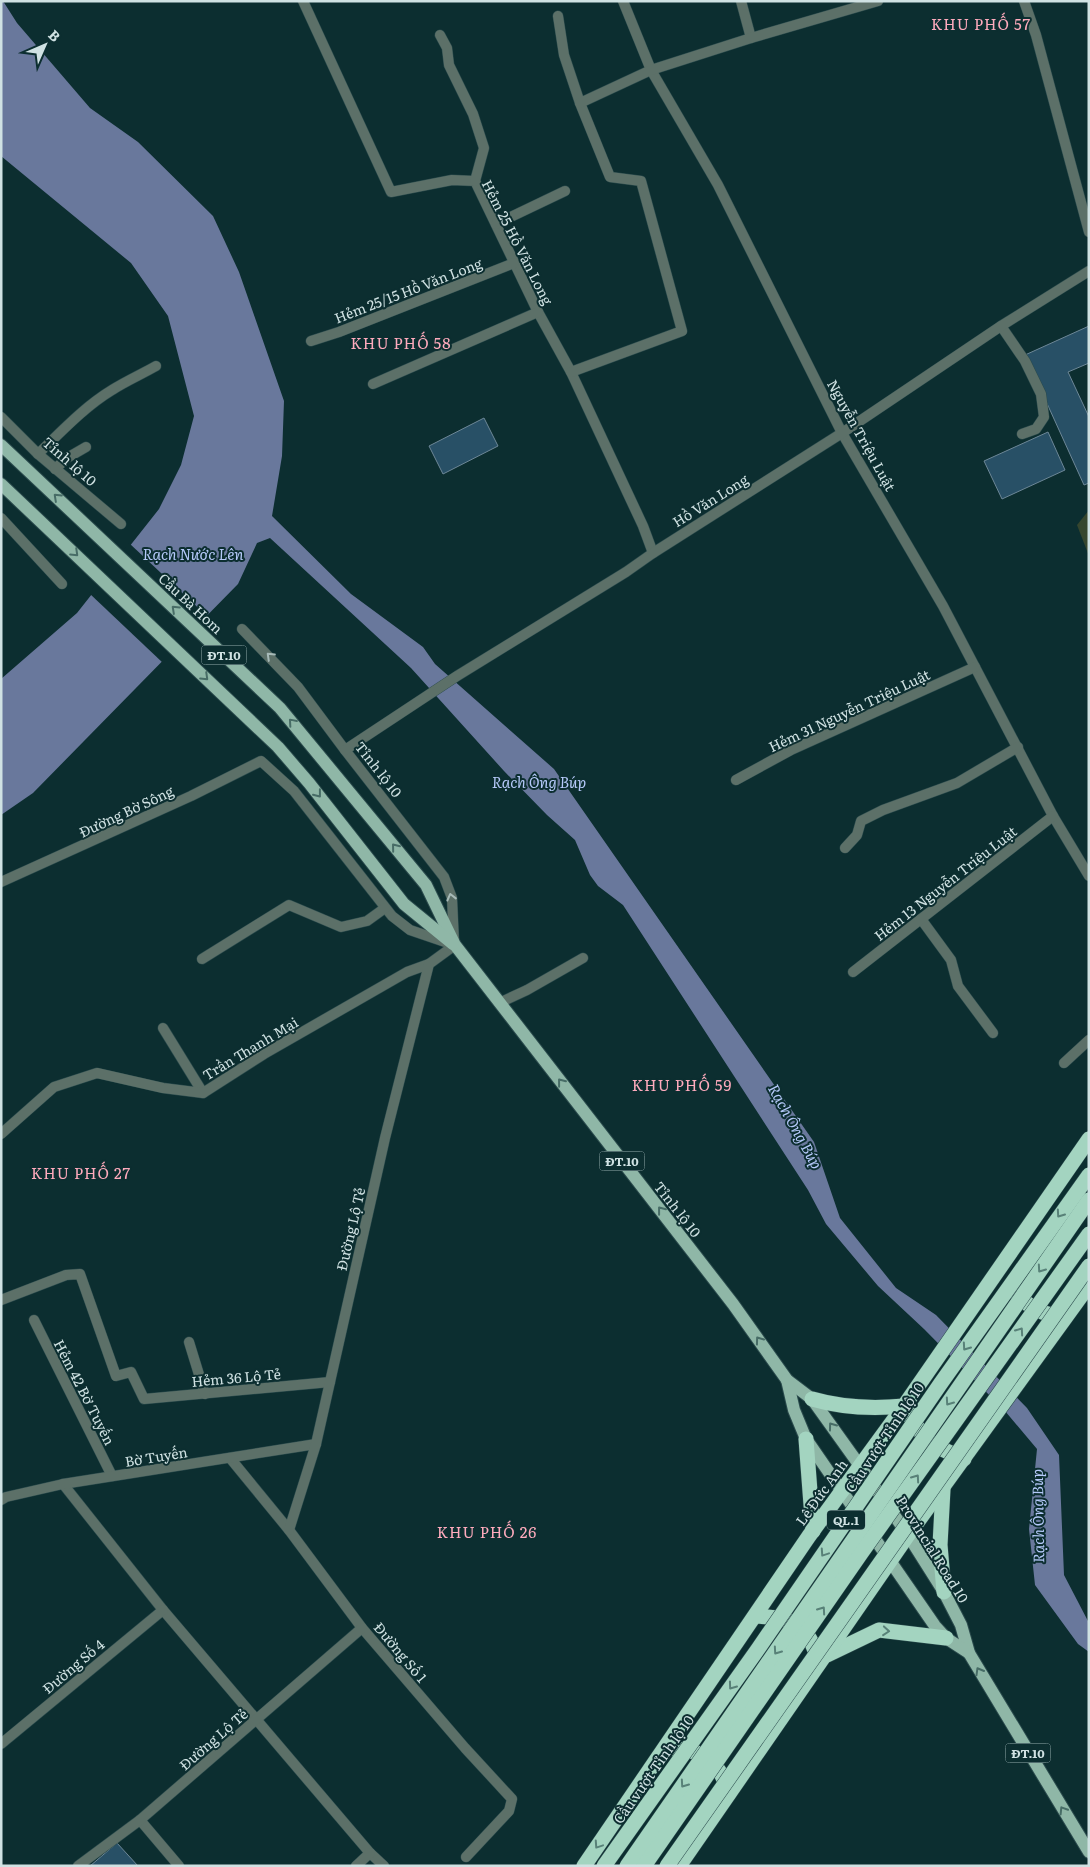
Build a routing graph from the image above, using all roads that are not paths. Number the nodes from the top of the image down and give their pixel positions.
1 (303, 1) edge
2 (623, 1) edge
3 (741, 1) edge
4 (878, 1) edge
5 (1024, 1) edge
6 (558, 16) dead end
7 (440, 34) dead end
8 (751, 38) junction
9 (651, 70) junction
10 (580, 103) junction
11 (475, 182) junction
12 (564, 192) dead end
13 (496, 224) junction
14 (1089, 232) edge
15 (514, 263) junction
16 (1089, 271) edge
17 (538, 312) junction
18 (1001, 326) junction
19 (311, 341) dead end
20 (156, 366) dead end
21 (571, 372) junction
22 (373, 384) dead end
23 (1, 417) edge
24 (842, 433) junction
25 (1022, 434) dead end
26 (1, 445) edge
27 (86, 447) dead end
28 (38, 454) junction
29 (55, 469) junction
30 (1, 484) edge
31 (1, 518) edge
32 (121, 524) dead end
33 (653, 553) junction
34 (62, 584) dead end
35 (242, 629) dead end
36 (974, 667) junction
37 (1018, 747) junction
38 (344, 750) junction
39 (736, 780) dead end
40 (1053, 816) junction
41 (845, 848) dead end
42 (1089, 876) edge
43 (1, 882) edge
44 (426, 885) joint
45 (385, 908) junction
46 (922, 919) junction
47 (455, 945) junction
48 (583, 958) dead end
49 (202, 959) dead end
50 (429, 964) junction
51 (853, 972) dead end
52 (499, 1003) junction
53 (163, 1028) dead end
54 (993, 1033) dead end
55 (1089, 1040) edge
56 (1064, 1063) dead end
57 (203, 1093) junction
58 (1, 1134) edge
59 (1089, 1139) edge
60 (1089, 1175) edge
61 (1089, 1200) edge
62 (1089, 1234) edge
63 (1001, 1265) junction
64 (1089, 1266) edge
65 (1089, 1285) edge
66 (1, 1300) edge
67 (1068, 1314) junction
68 (34, 1320) dead end
69 (189, 1342) dead end
70 (787, 1380) junction
71 (330, 1382) junction
72 (205, 1394) junction
73 (812, 1399) junction
74 (904, 1406) junction
75 (806, 1440) junction
76 (316, 1444) junction
77 (230, 1458) junction
78 (964, 1459) junction
79 (860, 1466) junction
80 (112, 1476) junction
81 (63, 1484) junction
82 (944, 1486) junction
83 (842, 1490) junction
84 (1, 1500) edge
85 (290, 1530) junction
86 (813, 1531) junction
87 (908, 1535) junction
88 (890, 1562) junction
89 (944, 1592) junction
90 (163, 1610) junction
91 (754, 1616) junction
92 (362, 1628) junction
93 (946, 1638) junction
94 (969, 1654) junction
95 (823, 1660) junction
96 (256, 1720) junction
97 (1, 1744) edge
98 (664, 1749) junction
99 (729, 1795) junction
100 (140, 1820) junction
101 (1089, 1852) edge
102 (370, 1853) junction
103 (466, 1857) dead end
104 (78, 1866) edge
105 (179, 1866) edge
106 (356, 1866) edge
107 (384, 1866) edge
108 (584, 1866) edge
109 (604, 1866) edge
110 (627, 1866) edge
111 (644, 1866) edge
112 (667, 1866) edge
113 (679, 1866) edge

1 - 11 street, Hẻm 25 Hồ Văn Long
2 - 9 street, Nguyễn Triệu Luật
3 - 8 street
4 - 8 street
5 - 14 street
6 - 10 street
7 - 11 street
8 - 9 street
9 - 10 street
9 - 24 street, Nguyễn Triệu Luật
10 - 21 street
11 - 13 street, Hẻm 25 Hồ Văn Long
12 - 13 street
13 - 15 street, Hẻm 25 Hồ Văn Long
15 - 17 street, Hẻm 25 Hồ Văn Long
15 - 19 street, Hẻm 25/15 Hồ Văn Long
16 - 18 street, Hồ Văn Long
17 - 21 street, Hẻm 25 Hồ Văn Long
17 - 22 street
18 - 24 street, Hồ Văn Long
18 - 25 street
20 - 28 street
21 - 33 street, Hẻm 25 Hồ Văn Long
23 - 28 street, Tỉnh lộ 10
24 - 33 street, Hồ Văn Long
24 - 36 street, Nguyễn Triệu Luật
44 -> 26 main road, Cầu Bà Hom / ĐT.10
27 - 29 street
28 - 29 street, Tỉnh lộ 10
29 - 32 street, Tỉnh lộ 10
30 -> 47 main road, Tỉnh lộ 10 / ĐT.10
31 - 34 street
33 - 38 street, Hồ Văn Long
38 -> 35 street, Tỉnh lộ 10 / ĐT.10
36 - 37 street, Nguyễn Triệu Luật
36 - 39 street, Hẻm 31 Nguyễn Triệu Luật
37 - 40 street, Nguyễn Triệu Luật
37 - 41 street
47 -> 38 street, Tỉnh lộ 10 / ĐT.10
40 - 42 street, Nguyễn Triệu Luật
40 - 46 street, Hẻm 13 Nguyễn Triệu Luật
43 - 45 street, Đường Bờ Sông
44 - 47 main road, Tỉnh lộ 10 / ĐT.10
45 - 47 street
45 - 49 street
46 - 51 street, Hẻm 13 Nguyễn Triệu Luật
46 - 54 street
47 - 50 street
47 - 52 main road, Tỉnh lộ 10 / ĐT.10
48 - 52 street
50 - 57 street, Trần Thanh Mại
50 - 71 street, Đường Lộ Tẻ
70 -> 52 main road, Tỉnh lộ 10 / ĐT.10
53 - 57 street
55 - 56 street
57 - 58 street, Trần Thanh Mại
59 - 63 highway, Lê Đức Anh / QL.1
60 -> 109 highway, Cầu vượt Tỉnh lộ 10 / QL.1, bridge
61 -> 110 highway, QL.1, bridge
111 -> 62 highway, QL.1, bridge
63 - 67 highway
63 - 74 highway, Lê Đức Anh / QL.1
64 - 112 highway, bridge
65 - 67 highway
66 - 72 street, Hẻm 36 Lộ Tẻ
67 - 78 highway
68 - 80 street, Hẻm 42 Bờ Tuyến
69 - 72 street
70 - 73 main road, Tỉnh lộ 10 / ĐT.10
70 - 75 main road, ĐT.10
71 - 72 street, Hẻm 36 Lộ Tẻ
71 - 76 street, Đường Lộ Tẻ
73 - 74 highway
79 -> 73 main road, Tỉnh lộ 10 / ĐT.10
74 - 78 highway
74 - 79 highway, Lê Đức Anh / QL.1
75 - 83 main road, ĐT.10
75 - 86 highway
76 - 77 street, Bờ Tuyến
76 - 85 street, Đường Lộ Tẻ
77 - 80 street, Bờ Tuyến
77 - 85 street, Đường Số 1
78 - 82 highway
79 - 83 highway, Lê Đức Anh / QL.1
79 - 87 main road, Provincial Road 10 / ĐT.10
80 - 81 street, Bờ Tuyến
81 - 84 street, Bờ Tuyến
81 - 90 street
82 - 87 highway
82 - 89 highway
83 - 86 highway, Lê Đức Anh / QL.1
83 - 88 main road, ĐT.10
85 - 92 street, Đường Số 1
86 - 91 highway, Lê Đức Anh / QL.1
87 - 88 highway
87 - 89 main road, Provincial Road 10 / ĐT.10
88 - 93 main road, Provincial Road 10 / ĐT.10
88 - 95 highway
89 - 94 main road, Provincial Road 10 / ĐT.10
90 - 96 street
90 - 97 street, Đường Số 4
91 - 95 highway
91 - 98 highway, Lê Đức Anh / QL.1
92 - 96 street, Đường Lộ Tẻ
92 - 103 street, Đường Số 1
93 - 94 main road, Provincial Road 10 / ĐT.10
95 -> 93 highway
101 -> 94 main road, Provincial Road 10 / ĐT.10
95 - 99 highway
96 - 100 street, Đường Lộ Tẻ
96 - 102 street
98 - 99 highway
98 -> 108 highway, Lê Đức Anh / QL.1
99 - 113 highway
100 - 104 street, Đường Lộ Tẻ
100 - 105 street
102 - 106 street
102 - 107 street

